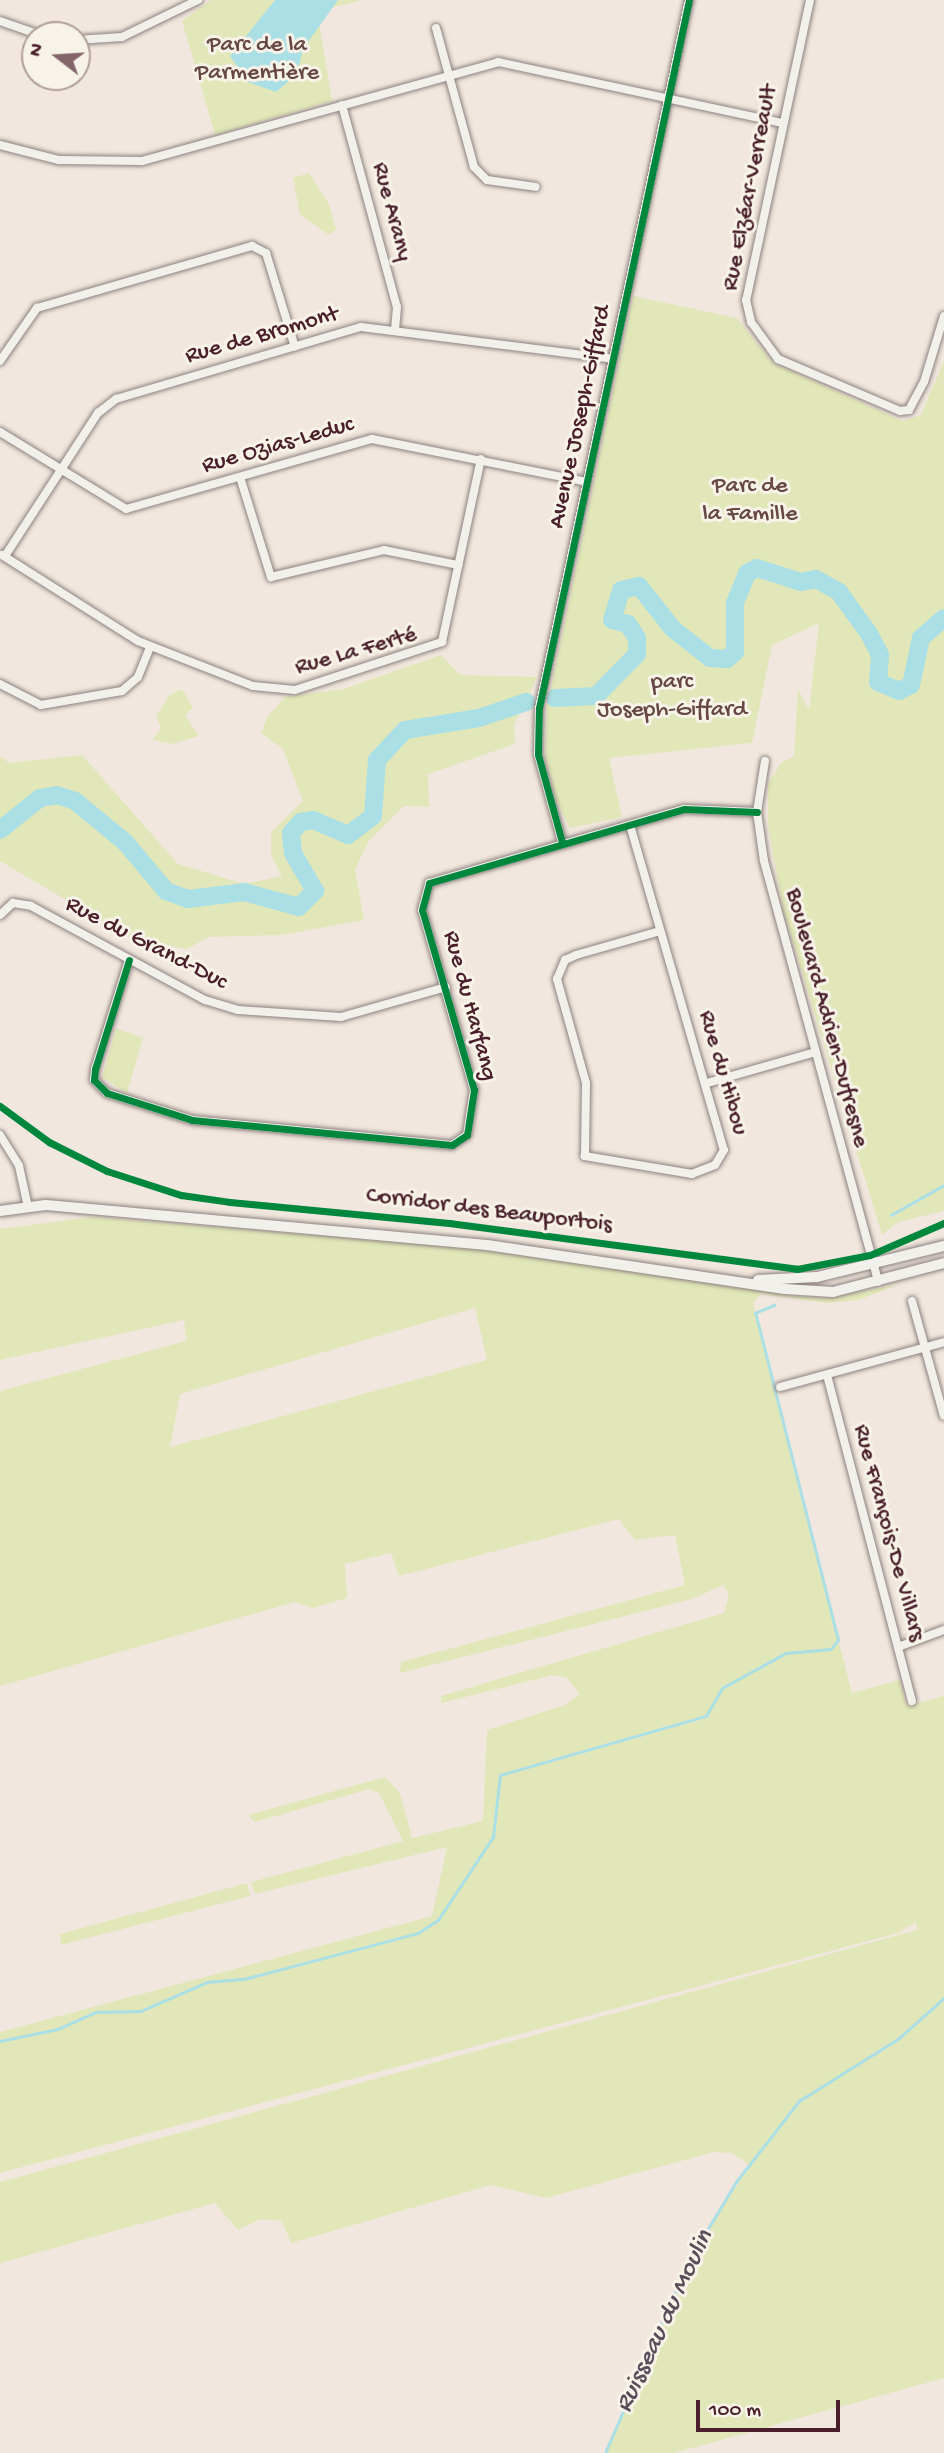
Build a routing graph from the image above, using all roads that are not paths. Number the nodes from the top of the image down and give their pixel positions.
1 (198, 0) edge
2 (689, 0) edge
3 (810, 0) edge
4 (0, 21) edge
5 (21, 28) edge
6 (436, 28) dead end
7 (91, 38) edge
8 (449, 75) junction
9 (668, 98) junction
10 (342, 105) junction
11 (783, 123) junction
12 (0, 145) edge
13 (536, 187) dead end
14 (944, 316) edge
15 (395, 329) junction
16 (295, 347) junction
17 (613, 359) junction
18 (0, 361) edge
19 (0, 432) edge
20 (481, 459) junction
21 (60, 471) junction
22 (240, 477) junction
23 (587, 482) junction
24 (2, 554) edge
25 (458, 565) junction
26 (150, 647) junction
27 (0, 684) edge
28 (765, 761) dead end
29 (757, 812) junction
30 (630, 825) junction
31 (562, 842) junction
32 (0, 915) edge
33 (660, 931) junction
34 (130, 960) junction
35 (446, 987) junction
36 (816, 1052) junction
37 (706, 1083) junction
38 (0, 1135) edge
39 (27, 1207) junction
40 (0, 1211) edge
41 (944, 1246) edge
42 (944, 1263) edge
43 (873, 1264) junction
44 (744, 1280) junction
45 (878, 1282) junction
46 (912, 1301) dead end
47 (944, 1342) edge
48 (925, 1347) junction
49 (827, 1375) junction
50 (780, 1387) dead end
51 (944, 1416) edge
52 (944, 1630) edge
53 (898, 1647) junction
54 (912, 1701) dead end

1 - 7 street
2 - 9 street, Avenue Joseph-Giffard
3 - 11 street, Rue Elzéar-Verreault
4 - 5 street
6 - 8 street
8 - 9 street
8 - 10 street
8 - 13 street
9 - 11 street
9 - 17 street, Avenue Joseph-Giffard
10 - 12 street
10 - 15 street, Rue Arany
11 - 14 street, Rue Elzéar-Verreault
15 - 16 street, Rue de Bromont
15 - 17 street, Rue de Bromont
16 - 18 street
16 - 21 street, Rue de Bromont
17 - 23 street, Avenue Joseph-Giffard
19 - 21 street, Rue Ozias-Leduc
20 - 22 street, Rue Ozias-Leduc
20 - 23 street, Rue Ozias-Leduc
20 - 25 street, Rue La Ferté
21 - 22 street, Rue Ozias-Leduc
21 - 24 street, Rue de Bromont
22 - 25 street
23 - 31 street, Avenue Joseph-Giffard
24 - 26 street, Rue La Ferté
25 - 26 street, Rue La Ferté
26 - 27 street
28 - 29 street, Boulevard Adrien-Dufresne
29 - 30 street, Rue du Harfang
29 - 36 street, Boulevard Adrien-Dufresne
30 - 31 street, Rue du Harfang
30 - 33 street, Rue du Hibou
31 - 35 street, Rue du Harfang
32 - 34 street, Rue du Grand-Duc
33 - 37 street, Rue du Hibou
33 - 37 street, Rue du Hibou
34 - 35 street, Rue du Grand-Duc
34 - 35 street, Rue du Harfang
36 - 37 street
36 - 43 street, Boulevard Adrien-Dufresne
38 - 39 street
39 - 40 street
39 - 44 street
41 - 43 street
42 - 45 street
43 - 44 street
43 - 45 street, Boulevard Adrien-Dufresne
44 - 45 street
46 - 48 street
47 - 48 street
48 - 49 street
48 - 51 street
49 - 50 street
49 - 53 street, Rue François-De Villars
52 - 53 street
53 - 54 street, Rue François-De Villars

